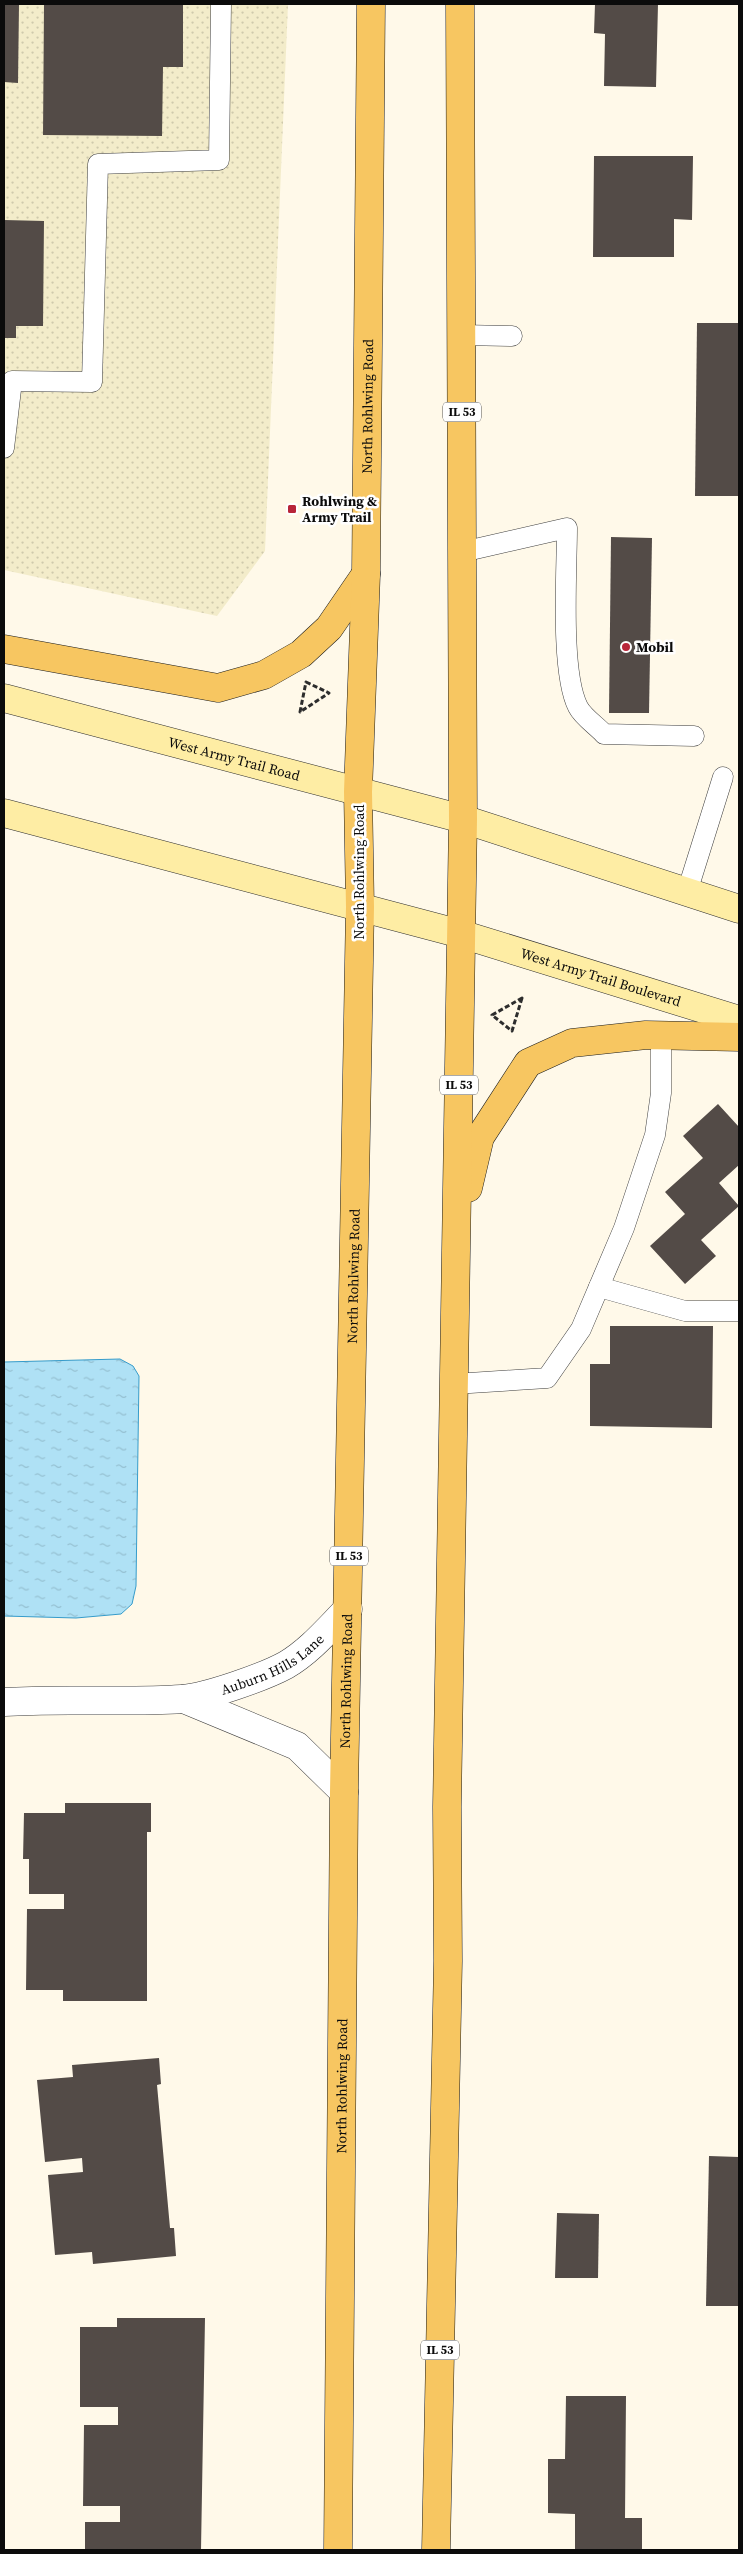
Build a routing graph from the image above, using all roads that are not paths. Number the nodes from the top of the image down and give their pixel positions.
1 (221, 4) edge
2 (371, 4) edge
3 (460, 4) edge
4 (461, 335) junction
5 (512, 336) dead end
6 (4, 448) edge
7 (462, 552) junction
8 (366, 574) junction
9 (4, 649) edge
10 (4, 698) edge
11 (694, 736) dead end
12 (723, 777) dead end
13 (358, 792) junction
14 (4, 813) edge
15 (463, 819) junction
16 (687, 892) junction
17 (360, 907) junction
18 (739, 909) edge
19 (461, 934) junction
20 (739, 1020) edge
21 (661, 1035) junction
22 (739, 1037) edge
23 (456, 1235) junction
24 (599, 1287) junction
25 (739, 1311) edge
26 (454, 1384) junction
27 (348, 1609) junction
28 (184, 1699) junction
29 (4, 1702) edge
30 (344, 1792) junction
31 (338, 2550) edge
32 (436, 2550) edge

1 - 6 lane
2 - 8 main road, North Rohlwing Road / IL 53
3 - 4 main road, IL 53
4 - 5 lane
4 - 7 main road, IL 53
7 - 11 lane
7 - 15 main road, IL 53
8 - 9 main road
8 - 13 main road, North Rohlwing Road / IL 53
10 - 13 main road, West Army Trail Road
12 - 16 lane
13 - 15 main road, West Army Trail Road
13 - 17 main road, North Rohlwing Road / IL 53
14 - 17 main road
15 - 16 main road
15 - 19 main road, IL 53
16 - 18 main road
17 - 19 main road
17 - 27 main road, North Rohlwing Road / IL 53
19 - 20 main road, West Army Trail Boulevard
19 - 23 main road, IL 53
21 - 22 main road
21 - 23 main road
21 - 24 lane
23 - 26 main road, IL 53
24 - 25 lane
24 - 26 lane
26 - 32 main road, IL 53
27 - 28 street, Auburn Hills Lane
27 - 30 main road, North Rohlwing Road / IL 53
28 - 29 street, Auburn Hills Lane
28 - 30 street, Auburn Hills Lane
30 - 31 main road, North Rohlwing Road / IL 53

